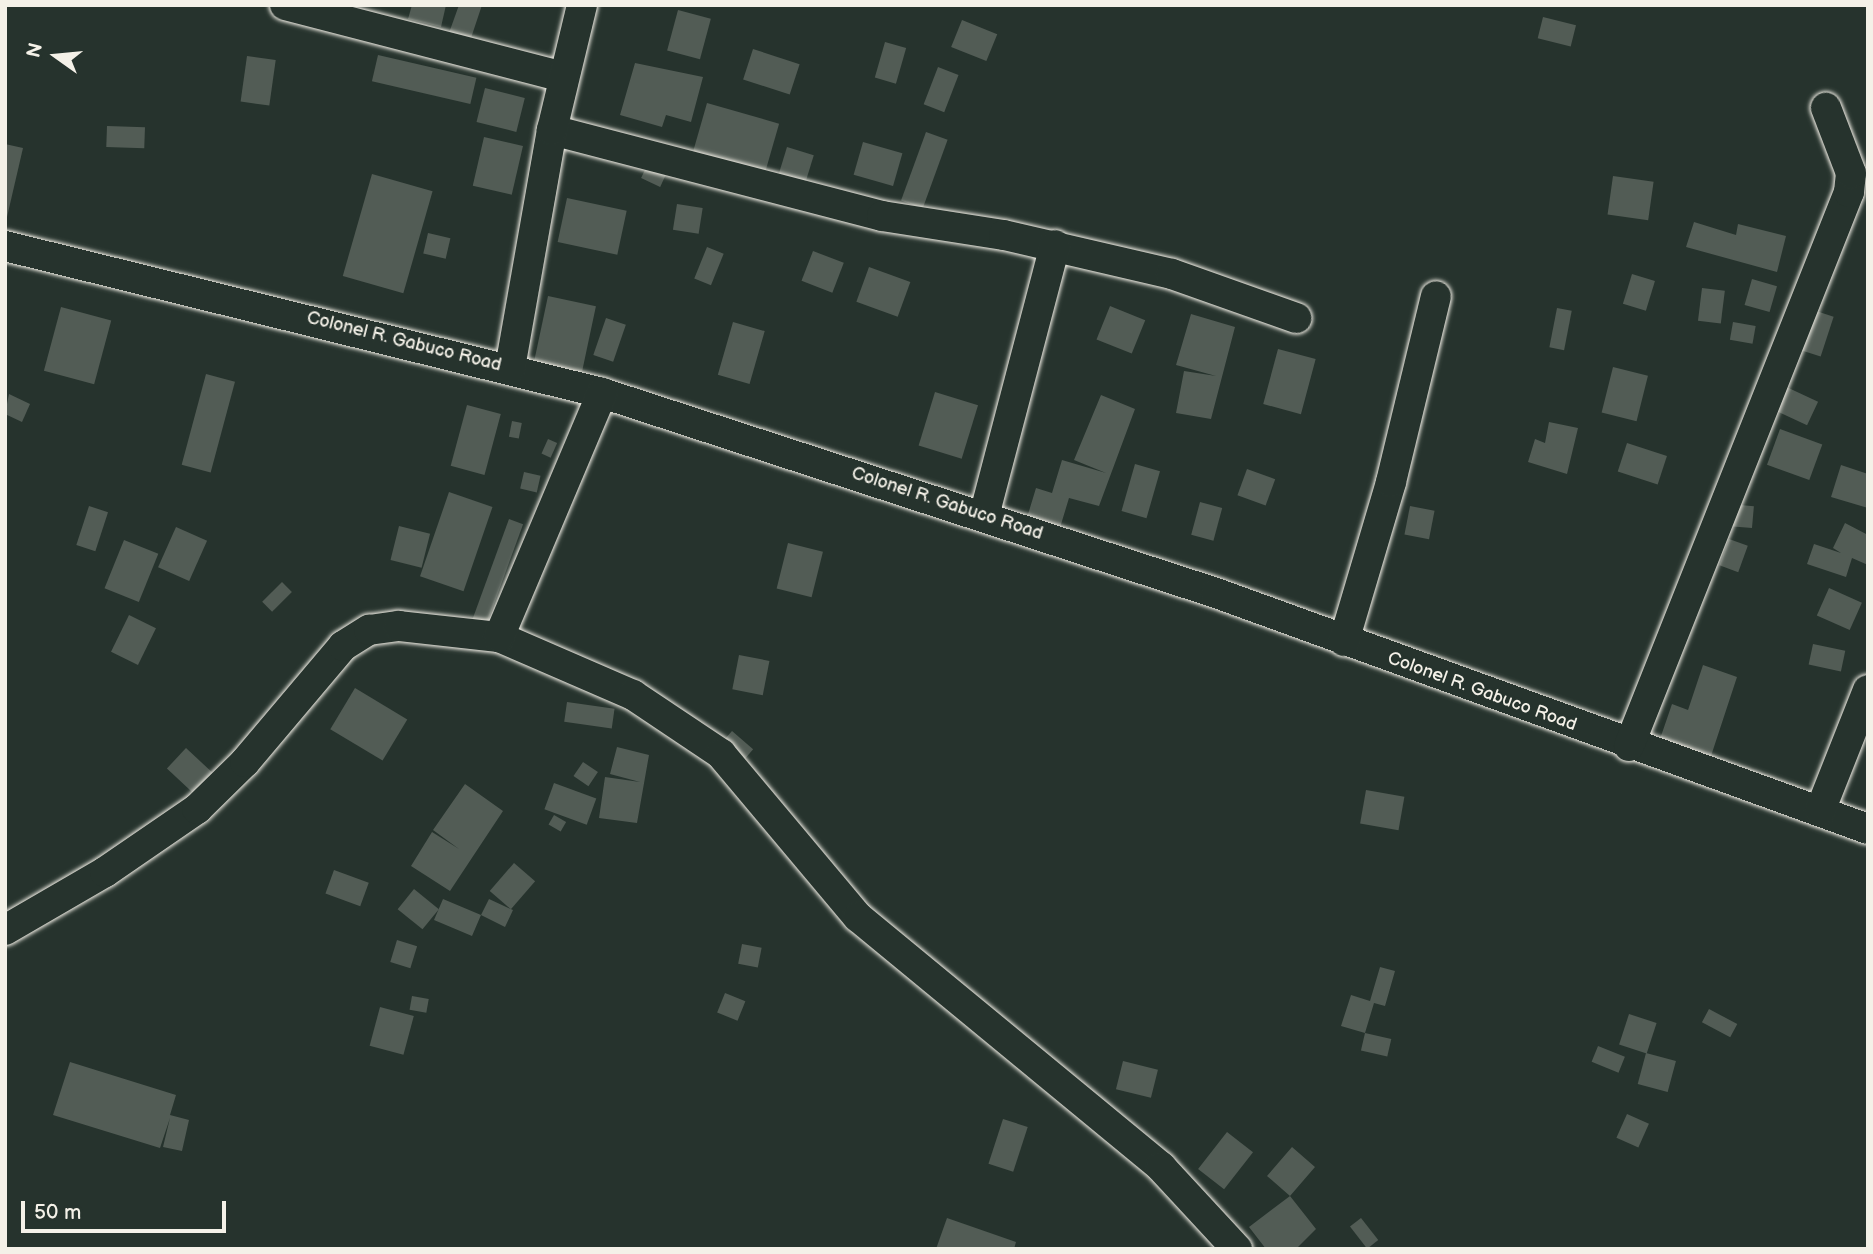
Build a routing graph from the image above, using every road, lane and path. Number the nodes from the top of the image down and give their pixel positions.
1 (285, 5) edge
2 (582, 5) edge
3 (564, 78) junction
4 (1826, 108) dead end
5 (551, 130) junction
6 (5, 246) edge
7 (1055, 246) junction
8 (1436, 296) dead end
9 (1296, 318) dead end
10 (510, 368) junction
11 (602, 393) junction
12 (984, 516) junction
13 (499, 637) junction
14 (1344, 641) junction
15 (1868, 691) edge
16 (1629, 746) junction
17 (1820, 811) junction
18 (1868, 830) edge
19 (5, 930) edge
20 (1237, 1249) edge

1 - 3 street
2 - 3 street
3 - 5 street
4 - 16 street
5 - 7 street
5 - 10 street
6 - 10 street, Colonel R. Gabuco Road
7 - 9 street
7 - 12 street
8 - 14 street
10 - 11 street, Colonel R. Gabuco Road
11 - 12 street, Colonel R. Gabuco Road
11 - 13 street
12 - 14 street, Colonel R. Gabuco Road
13 - 19 street
13 - 20 street
14 - 16 street, Colonel R. Gabuco Road
15 - 17 street
16 - 17 street, Colonel R. Gabuco Road
17 - 18 street, Colonel R. Gabuco Road

